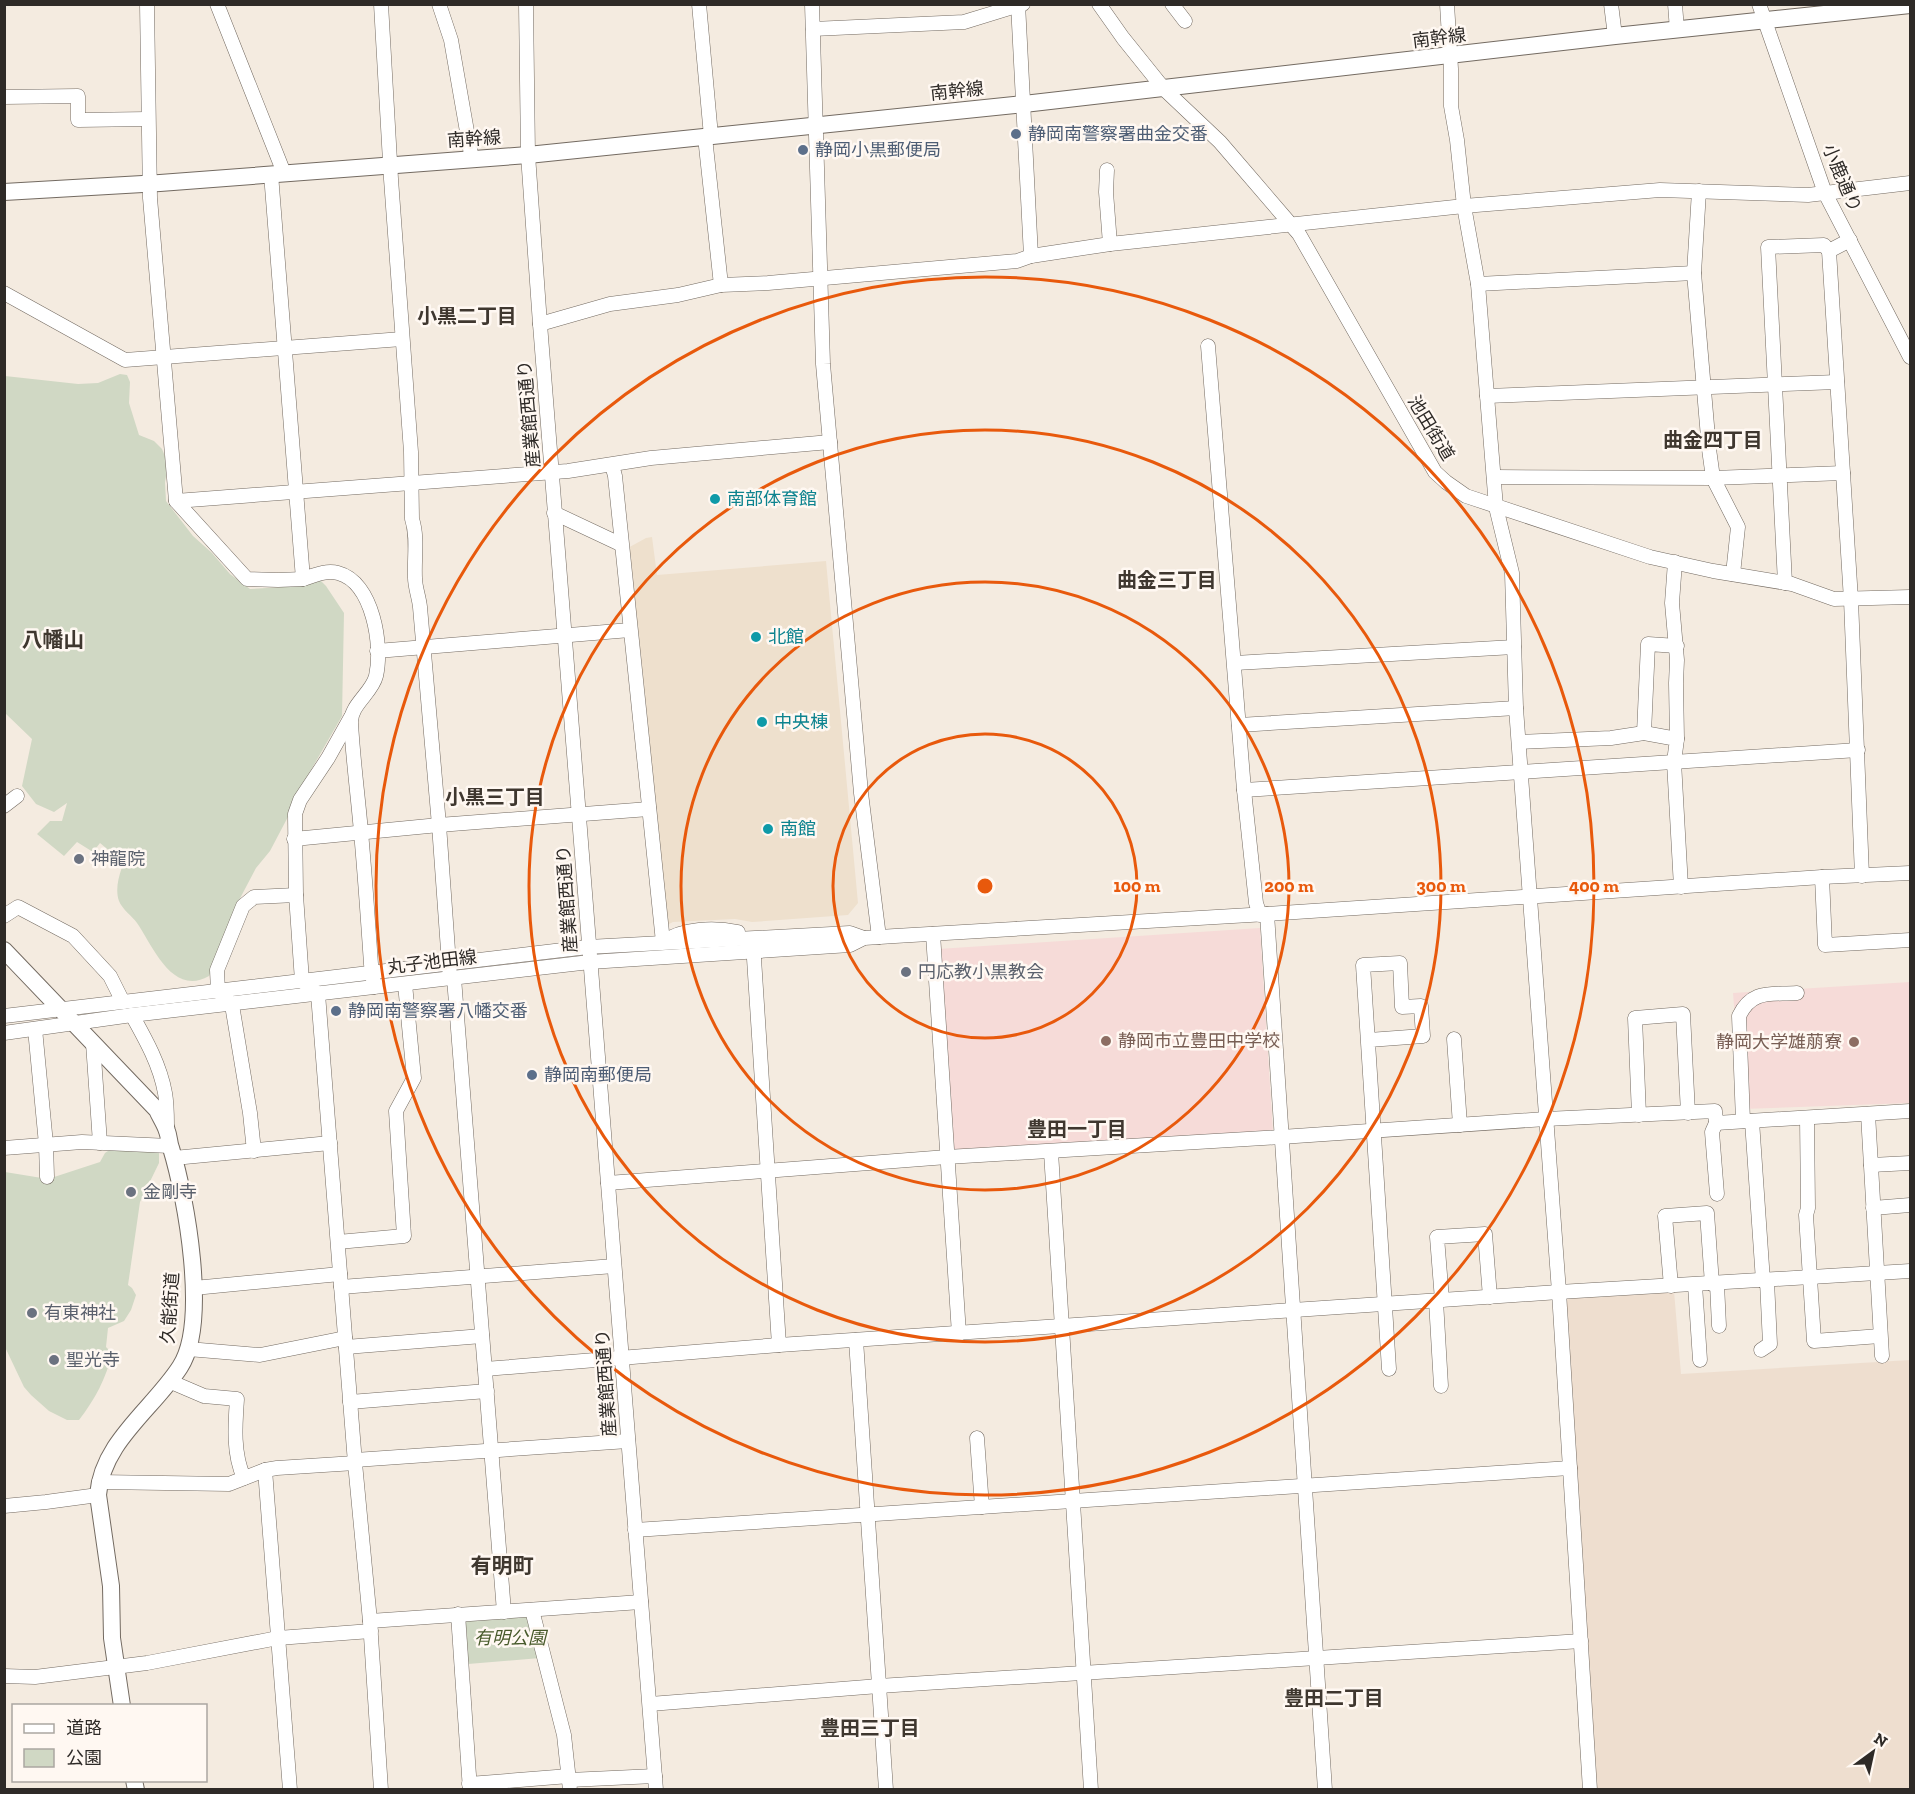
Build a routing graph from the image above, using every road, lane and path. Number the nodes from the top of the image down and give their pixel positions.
1 (147, 4) edge
2 (217, 4) edge
3 (381, 4) edge
4 (526, 4) edge
5 (699, 4) edge
6 (812, 4) edge
7 (1099, 4) edge
8 (1172, 4) edge
9 (1447, 4) edge
10 (1611, 4) edge
11 (1675, 4) edge
12 (1759, 4) edge
13 (440, 5) edge
14 (1020, 5) edge
15 (1911, 5) edge
16 (1185, 21) dead end
17 (1763, 21) junction
18 (813, 29) junction
19 (1677, 30) junction
20 (1615, 36) junction
21 (1450, 56) junction
22 (1164, 89) junction
23 (4, 97) edge
24 (1024, 104) junction
25 (148, 119) junction
26 (817, 125) junction
27 (708, 136) junction
28 (528, 155) junction
29 (472, 159) junction
30 (390, 165) junction
31 (1107, 170) dead end
32 (278, 174) junction
33 (1911, 183) edge
34 (150, 184) junction
35 (1699, 191) junction
36 (4, 192) edge
37 (1825, 193) junction
38 (1464, 206) junction
39 (1292, 223) junction
40 (1850, 240) junction
41 (1110, 244) junction
42 (1829, 251) junction
43 (1031, 256) junction
44 (1694, 273) junction
45 (819, 278) junction
46 (1478, 284) junction
47 (721, 285) junction
48 (4, 293) edge
49 (540, 324) junction
50 (402, 339) junction
51 (1208, 346) dead end
52 (284, 348) junction
53 (164, 357) junction
54 (1911, 357) edge
55 (1838, 382) junction
56 (1774, 385) junction
57 (1704, 388) junction
58 (1487, 396) junction
59 (830, 442) junction
60 (612, 465) junction
61 (552, 472) junction
62 (1843, 473) junction
63 (1779, 476) junction
64 (1494, 477) junction
65 (1713, 478) junction
66 (411, 482) junction
67 (296, 491) junction
68 (176, 501) junction
69 (1496, 507) junction
70 (554, 513) junction
71 (620, 544) junction
72 (1674, 562) junction
73 (1733, 574) junction
74 (303, 579) junction
75 (1785, 583) junction
76 (1911, 597) edge
77 (1851, 600) junction
78 (630, 630) junction
79 (564, 637) junction
80 (1677, 646) junction
81 (1514, 647) junction
82 (423, 648) junction
83 (377, 651) junction
84 (1235, 663) junction
85 (1516, 708) junction
86 (351, 717) junction
87 (1239, 725) junction
88 (1644, 733) junction
89 (1677, 739) junction
90 (1519, 742) junction
91 (1858, 750) junction
92 (1674, 762) junction
93 (1520, 771) junction
94 (1244, 790) junction
95 (17, 796) dead end
96 (4, 806) edge
97 (649, 809) junction
98 (578, 814) junction
99 (439, 825) junction
100 (361, 833) junction
101 (294, 839) junction
102 (1911, 873) edge
103 (1862, 876) junction
104 (1822, 877) junction
105 (1681, 887) junction
106 (296, 895) junction
107 (1530, 896) junction
108 (1263, 915) junction
109 (4, 916) edge
110 (933, 934) junction
111 (879, 937) junction
112 (768, 938) junction
113 (864, 938) junction
114 (1911, 940) edge
115 (663, 942) junction
116 (753, 945) junction
117 (588, 947) junction
118 (4, 950) edge
119 (448, 959) junction
120 (590, 962) junction
121 (372, 972) junction
122 (452, 978) junction
123 (302, 981) junction
124 (405, 984) junction
125 (374, 987) junction
126 (218, 991) junction
127 (1797, 993) dead end
128 (318, 994) junction
129 (123, 1002) junction
130 (232, 1005) junction
131 (61, 1010) junction
132 (132, 1015) junction
133 (4, 1016) edge
134 (74, 1024) junction
135 (35, 1029) junction
136 (4, 1033) edge
137 (1454, 1039) dead end
138 (1369, 1040) junction
139 (93, 1043) junction
140 (1911, 1111) edge
141 (1688, 1113) junction
142 (1868, 1114) junction
143 (1639, 1115) junction
144 (1807, 1118) junction
145 (1546, 1119) junction
146 (1748, 1121) junction
147 (1716, 1123) junction
148 (1460, 1125) junction
149 (1373, 1131) junction
150 (1281, 1137) junction
151 (100, 1143) junction
152 (330, 1143) junction
153 (46, 1144) junction
154 (171, 1145) junction
155 (4, 1148) edge
156 (254, 1151) junction
157 (1051, 1152) junction
158 (947, 1157) junction
159 (1911, 1163) edge
160 (1871, 1165) junction
161 (767, 1170) junction
162 (47, 1177) dead end
163 (608, 1183) junction
164 (1717, 1194) dead end
165 (1911, 1205) edge
166 (1873, 1208) junction
167 (338, 1242) junction
168 (614, 1266) junction
169 (1911, 1271) edge
170 (1877, 1273) junction
171 (478, 1276) junction
172 (1809, 1278) junction
173 (341, 1281) junction
174 (1765, 1281) junction
175 (1714, 1284) junction
176 (1695, 1285) junction
177 (1671, 1286) junction
178 (194, 1288) junction
179 (1559, 1292) junction
180 (1490, 1297) junction
181 (1439, 1300) junction
182 (1384, 1304) junction
183 (1294, 1310) junction
184 (1719, 1326) dead end
185 (1063, 1327) junction
186 (959, 1334) junction
187 (482, 1336) junction
188 (1880, 1336) junction
189 (856, 1340) junction
190 (345, 1342) junction
191 (778, 1345) junction
192 (189, 1349) junction
193 (1761, 1350) dead end
194 (1882, 1356) dead end
195 (622, 1357) junction
196 (1700, 1360) dead end
197 (485, 1369) junction
198 (1389, 1369) dead end
199 (170, 1381) junction
200 (1441, 1386) dead end
201 (487, 1391) junction
202 (350, 1402) junction
203 (977, 1438) dead end
204 (628, 1441) junction
205 (491, 1451) junction
206 (355, 1461) junction
207 (1570, 1468) junction
208 (265, 1470) junction
209 (244, 1478) junction
210 (1305, 1485) junction
211 (99, 1488) junction
212 (1074, 1501) junction
213 (4, 1506) edge
214 (982, 1507) junction
215 (867, 1514) junction
216 (636, 1530) junction
217 (641, 1602) junction
218 (532, 1610) junction
219 (504, 1612) junction
220 (458, 1614) junction
221 (370, 1626) junction
222 (278, 1638) junction
223 (1581, 1641) junction
224 (1316, 1658) junction
225 (115, 1666) junction
226 (1083, 1673) junction
227 (4, 1676) edge
228 (879, 1686) junction
229 (122, 1704) edge
230 (650, 1704) junction
231 (569, 1782) edge
232 (656, 1783) edge
233 (469, 1787) edge
234 (290, 1790) edge
235 (381, 1790) edge
236 (886, 1790) edge
237 (1091, 1790) edge
238 (1325, 1790) edge
239 (1590, 1790) edge

1 - 25 street
2 - 32 street
3 - 30 street
4 - 28 street, 産業館西通り
5 - 27 street
6 - 18 street
7 - 22 street, 池田街道
8 - 16 street
9 - 21 street
10 - 20 street
11 - 19 street
12 - 17 street, 小鹿通り
13 - 29 street
14 - 18 street
14 - 24 street
15 - 17 main road, 南幹線
17 - 19 main road, 南幹線
17 - 37 street, 小鹿通り
18 - 26 street
19 - 20 main road, 南幹線
20 - 21 main road, 南幹線
21 - 22 main road, 南幹線
21 - 38 street
22 - 24 main road, 南幹線
22 - 39 street, 池田街道
23 - 25 street
24 - 26 main road, 南幹線
24 - 43 street
25 - 34 street
26 - 27 main road, 南幹線
26 - 45 street
27 - 28 main road, 南幹線
27 - 47 street
28 - 29 main road, 南幹線
28 - 49 street, 産業館西通り
29 - 30 main road, 南幹線
30 - 32 main road, 南幹線
30 - 50 street
31 - 41 street
32 - 34 main road, 南幹線
32 - 52 street
33 - 37 street
34 - 36 main road, 南幹線
34 - 53 street
35 - 37 street
35 - 38 street
35 - 44 street
37 - 40 street, 小鹿通り
38 - 39 street
38 - 46 street
39 - 41 street
39 - 69 street, 池田街道
40 - 42 street
40 - 54 street, 小鹿通り
41 - 43 street
42 - 55 street
42 - 56 street
43 - 45 street
44 - 46 street
44 - 57 street
45 - 47 street
45 - 59 street
46 - 58 street
47 - 49 street
48 - 53 street
49 - 61 street, 産業館西通り
50 - 52 street
50 - 66 street
51 - 84 street
52 - 53 street
52 - 67 street
53 - 68 street
55 - 56 street
55 - 62 street
56 - 57 street
56 - 63 street
57 - 58 street
57 - 65 street
58 - 64 street
59 - 60 street
59 - 111 street
60 - 61 street
60 - 71 street
61 - 66 street
61 - 70 street, 産業館西通り
62 - 63 street
62 - 77 street
63 - 65 street
63 - 75 street
64 - 65 street
64 - 69 street
65 - 73 street
66 - 67 street
66 - 82 street
67 - 68 street
67 - 74 street
68 - 74 street
69 - 72 street, 池田街道
69 - 81 street
70 - 71 street
70 - 79 street, 産業館西通り
71 - 78 street
72 - 73 street, 池田街道
72 - 80 street
73 - 75 street, 池田街道
74 - 83 street
75 - 77 street, 池田街道
76 - 77 street, 池田街道
77 - 91 street
78 - 79 street
78 - 97 street
79 - 82 street
79 - 98 street, 産業館西通り
80 - 88 street
80 - 89 street
81 - 84 street
81 - 85 street
82 - 83 street
82 - 99 street
83 - 86 street
84 - 87 street
85 - 87 street
85 - 90 street
86 - 100 street
86 - 101 street
87 - 94 street
88 - 89 street
88 - 90 street
89 - 92 street
90 - 93 street
91 - 92 street
91 - 103 street
92 - 93 street
92 - 105 street
93 - 94 street
93 - 107 street
94 - 108 street
95 - 96 street
97 - 98 street
97 - 115 street
98 - 99 street
98 - 117 street, 産業館西通り
99 - 100 street
99 - 119 street
100 - 101 street
100 - 121 street
101 - 106 street
102 - 103 street, 丸子池田線
103 - 104 street, 丸子池田線
104 - 105 street, 丸子池田線
104 - 114 street
105 - 107 street, 丸子池田線
106 - 123 street
106 - 126 street
107 - 108 street, 丸子池田線
107 - 145 street
108 - 110 street, 丸子池田線
108 - 150 street
109 - 129 street
110 - 111 street, 丸子池田線
110 - 158 street
111 - 113 street, 丸子池田線
112 - 113 street, 丸子池田線
112 - 115 street
112 - 116 street, 丸子池田線
113 - 116 street, 丸子池田線
115 - 116 street, 丸子池田線
115 - 117 street, 丸子池田線
116 - 120 street, 丸子池田線
116 - 161 street
117 - 119 street, 丸子池田線
117 - 120 street, 産業館西通り
118 - 131 main road, 久能街道
119 - 121 street, 丸子池田線
119 - 122 street
120 - 122 street, 丸子池田線
120 - 163 street, 産業館西通り
121 - 123 street, 丸子池田線
121 - 125 street
122 - 124 street, 丸子池田線
122 - 171 street
123 - 126 street, 丸子池田線
123 - 128 street
124 - 125 street, 丸子池田線
124 - 167 street
125 - 128 street, 丸子池田線
126 - 129 street, 丸子池田線
126 - 130 street
127 - 146 street
128 - 130 street, 丸子池田線
128 - 152 street
129 - 131 street, 丸子池田線
130 - 132 street, 丸子池田線
130 - 156 street
131 - 133 street, 丸子池田線
131 - 134 main road, 久能街道
132 - 134 street, 丸子池田線
132 - 154 street
134 - 135 street, 丸子池田線
134 - 139 main road, 久能街道
135 - 136 street, 丸子池田線
135 - 153 street
137 - 148 street
138 - 138 street
138 - 149 street
139 - 151 street
139 - 154 main road, 久能街道
140 - 142 street
141 - 143 street
141 - 143 street
141 - 147 street
142 - 144 street
142 - 160 street
143 - 145 street
144 - 146 street
144 - 172 street
145 - 148 street
145 - 179 street
146 - 147 street
146 - 174 street
147 - 164 street
148 - 149 street
149 - 150 street
149 - 182 street
150 - 157 street
150 - 183 street
151 - 153 street
151 - 154 street
152 - 156 street
152 - 167 street
153 - 155 street
153 - 162 street
154 - 156 street
154 - 178 main road, 久能街道
157 - 158 street
157 - 185 street
158 - 161 street
158 - 186 street
159 - 160 street
160 - 166 street
161 - 163 street
161 - 191 street
163 - 168 street, 産業館西通り
165 - 166 street
166 - 170 street
167 - 173 street
168 - 171 street
168 - 195 street, 産業館西通り
169 - 170 street
170 - 172 street
170 - 188 street
171 - 173 street
171 - 187 street
172 - 174 street
172 - 188 street
173 - 178 street
173 - 190 street
174 - 175 street
174 - 193 street
175 - 176 street
175 - 177 street
175 - 184 street
176 - 177 street
176 - 196 street
177 - 179 street
178 - 192 main road, 久能街道
179 - 180 street
179 - 207 street
180 - 181 street
180 - 181 street
181 - 182 street
181 - 200 street
182 - 183 street
182 - 198 street
183 - 185 street
183 - 210 street
185 - 186 street
185 - 212 street
186 - 189 street
187 - 190 street
187 - 197 street
188 - 194 street
189 - 191 street
189 - 215 street
190 - 192 street
190 - 202 street
191 - 195 street
192 - 199 main road, 久能街道
195 - 197 street
195 - 204 street, 産業館西通り
197 - 201 street
199 - 209 street
199 - 211 main road, 久能街道
201 - 202 street
201 - 205 street
202 - 206 street
203 - 214 street
204 - 205 street
204 - 216 street, 産業館西通り
205 - 206 street
205 - 219 street
206 - 208 street
206 - 221 street
207 - 210 street
207 - 223 street
208 - 209 street
208 - 222 street
209 - 211 street
210 - 212 street
210 - 224 street
211 - 213 street
211 - 225 main road
212 - 214 street
212 - 226 street
214 - 215 street
215 - 216 street
215 - 228 street
216 - 217 street, 産業館西通り
217 - 218 street
217 - 230 street, 産業館西通り
218 - 219 street
218 - 231 street
219 - 220 street
220 - 221 street
220 - 233 street
221 - 222 street
221 - 235 street
222 - 225 street
222 - 234 street
223 - 224 street
223 - 239 street
224 - 226 street
224 - 238 street
225 - 227 street
225 - 229 main road
226 - 228 street
226 - 237 street
228 - 230 street
228 - 236 street
230 - 232 street, 産業館西通り
231 - 232 street
231 - 233 street

